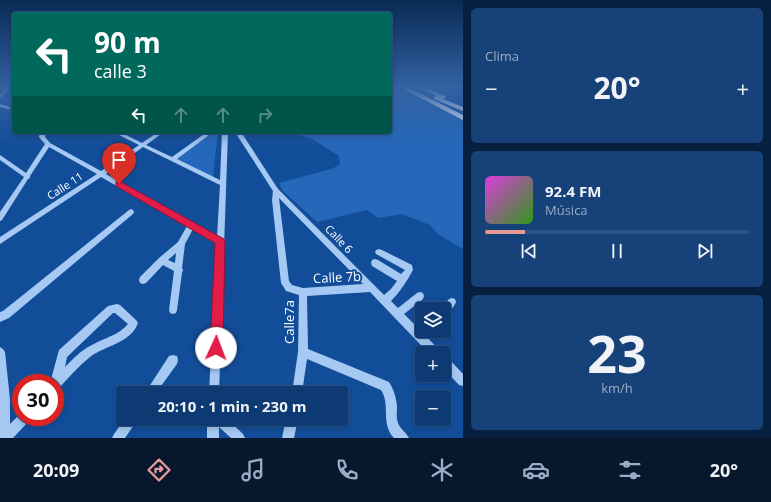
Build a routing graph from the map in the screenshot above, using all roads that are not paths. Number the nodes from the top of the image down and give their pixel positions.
1 (442, 107) edge
2 (463, 118) edge
3 (43, 134) edge
4 (120, 134) edge
5 (158, 134) edge
6 (207, 134) edge
7 (225, 134) edge
8 (239, 134) edge
9 (48, 144) junction
10 (142, 145) junction
11 (0, 157) edge
12 (172, 160) junction
13 (101, 174) junction
14 (28, 177) junction
15 (223, 184) junction
16 (276, 191) junction
17 (132, 212) dead end
18 (0, 218) edge
19 (191, 225) junction
20 (0, 241) edge
21 (220, 241) junction
22 (181, 244) junction
23 (379, 252) dead end
24 (162, 260) junction
25 (375, 263) dead end
26 (179, 270) junction
27 (143, 280) dead end
28 (403, 280) junction
29 (371, 288) junction
30 (304, 292) junction
31 (420, 296) dead end
32 (384, 301) junction
33 (173, 310) dead end
34 (397, 314) junction
35 (0, 317) edge
36 (415, 328) edge
37 (0, 352) edge
38 (303, 352) junction
39 (173, 360) dead end
40 (451, 369) edge
41 (463, 381) edge
42 (55, 384) edge
43 (155, 386) edge
44 (214, 386) edge
45 (298, 386) edge
46 (16, 426) edge
47 (127, 426) edge
48 (213, 426) edge
49 (226, 426) edge
50 (291, 426) edge
51 (4, 438) edge
52 (118, 438) edge
53 (213, 438) edge
54 (239, 438) edge
55 (288, 438) edge
56 (403, 438) edge

1 - 2 main road
3 - 9 street
4 - 10 street
5 - 10 street, Calle 11
6 - 12 street
7 - 15 street
8 - 16 street, Calle 6
9 - 13 street
9 - 14 street
10 - 12 street
10 - 13 street, Calle 11
11 - 14 street
12 - 15 street
13 - 19 street
13 - 20 street, Calle 11
14 - 18 street
15 - 21 street
16 - 29 street, Calle 6
16 - 30 street, Calle7a
17 - 35 street
19 - 21 street
19 - 22 street
21 - 44 street
22 - 24 street
22 - 26 street
23 - 28 street
24 - 26 street
24 - 27 street
25 - 28 street
26 - 33 street
28 - 32 street
29 - 30 street, Calle 7b
29 - 32 street, Calle 6
30 - 38 street, Calle7a
31 - 34 street
32 - 34 street, Calle 6
34 - 36 street, Calle 6
37 - 51 street
38 - 45 street, Calle7a
38 - 56 street
39 - 43 street
40 - 41 street
42 - 42 street
46 - 51 street
47 - 52 street
48 - 53 street
49 - 54 street
50 - 55 street

